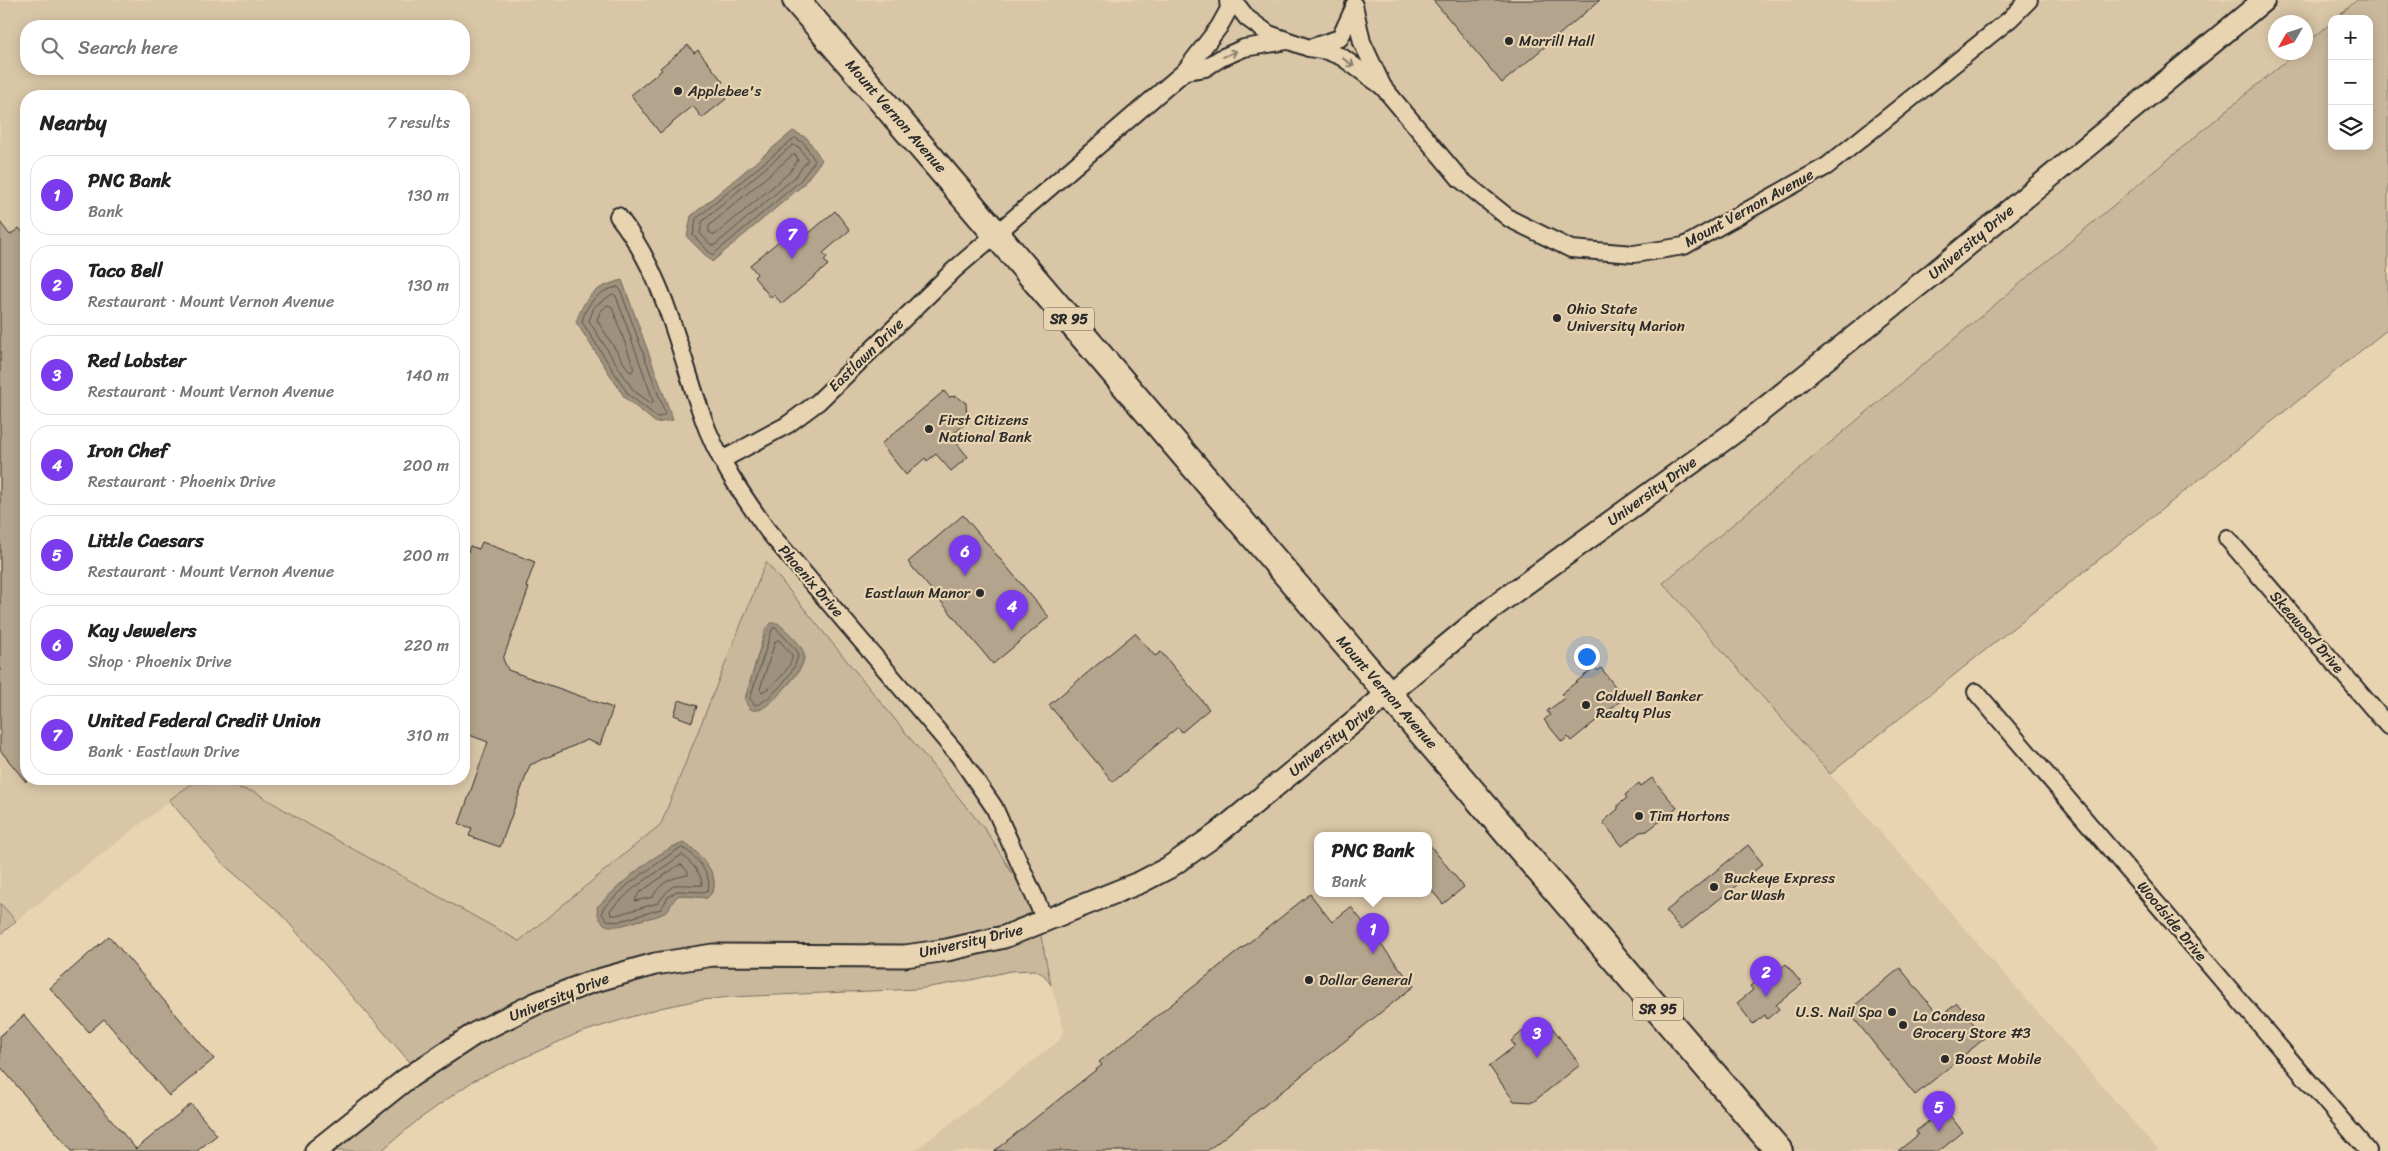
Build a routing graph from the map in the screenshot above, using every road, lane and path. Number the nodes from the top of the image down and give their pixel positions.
1 (796, 0) edge
2 (1228, 0) edge
3 (1233, 0) edge
4 (2029, 0) edge
5 (2264, 0) edge
6 (1354, 4) edge
7 (1289, 41) junction
8 (1309, 48) junction
9 (1185, 71) junction
10 (1382, 87) junction
11 (618, 216) dead end
12 (996, 233) junction
13 (722, 460) junction
14 (2227, 538) dead end
15 (1976, 692) dead end
16 (1388, 694) junction
17 (2388, 726) edge
18 (1046, 922) junction
19 (316, 1151) edge
20 (1779, 1151) edge
21 (2368, 1151) edge

1 - 12 main road, Mount Vernon Avenue / SR 95
2 - 9 street, Mount Vernon Avenue
3 - 7 street, Mount Vernon Avenue
4 - 10 street, Mount Vernon Avenue
5 - 16 street, University Drive
6 - 8 street, Mount Vernon Avenue
6 - 10 street, Mount Vernon Avenue
7 - 8 street, Mount Vernon Avenue
9 -> 7 street, Mount Vernon Avenue
8 -> 10 street, Mount Vernon Avenue
9 - 12 street, Mount Vernon Avenue
11 - 13 street, Phoenix Drive
12 - 13 street, Eastlawn Drive
12 - 16 main road, Mount Vernon Avenue / SR 95
13 - 18 street, Phoenix Drive
14 - 17 street, Skeawood Drive
15 - 21 street, Woodside Drive
16 - 18 street, University Drive
16 - 20 main road, Mount Vernon Avenue / SR 95
18 - 19 street, University Drive

